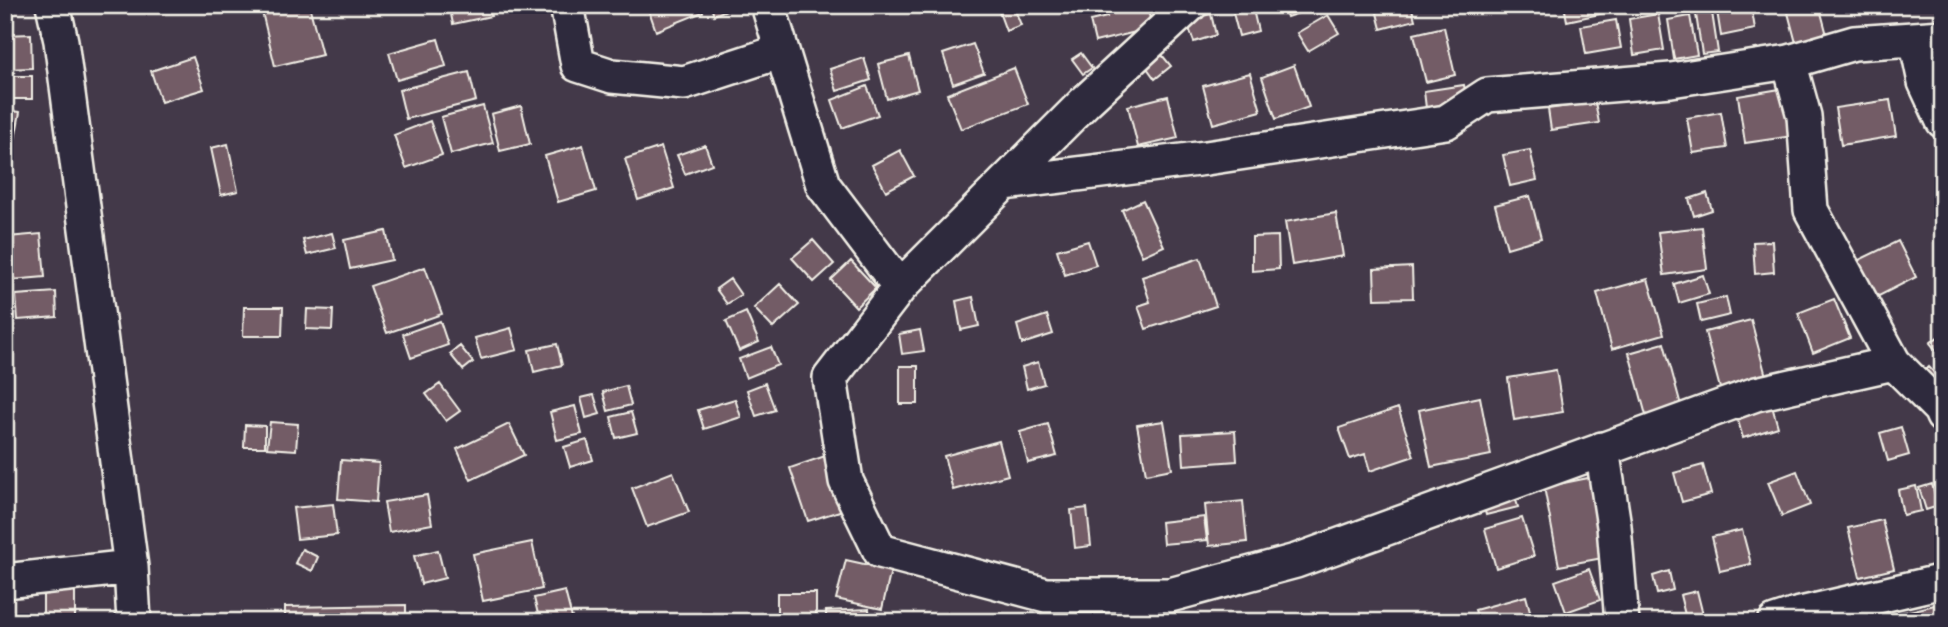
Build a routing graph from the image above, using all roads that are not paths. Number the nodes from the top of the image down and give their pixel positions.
1 (53, 5) edge
2 (567, 5) edge
3 (768, 5) edge
4 (1190, 5) edge
5 (1930, 38) edge
6 (782, 51) junction
7 (1789, 62) junction
8 (1943, 121) edge
9 (1004, 183) junction
10 (900, 287) junction
11 (1895, 363) junction
12 (1943, 416) edge
13 (1602, 449) junction
14 (131, 567) junction
15 (5, 581) edge
16 (1943, 581) edge
17 (134, 622) edge
18 (1622, 622) edge
19 (1775, 622) edge

1 - 14 street
2 - 6 street
3 - 6 street
4 - 9 street
5 - 7 street
5 - 8 street
6 - 10 street
7 - 9 street
7 - 11 street
9 - 10 street
10 - 13 street
11 - 12 street
11 - 13 street
13 - 18 street
14 - 15 street
14 - 17 street
16 - 19 street

